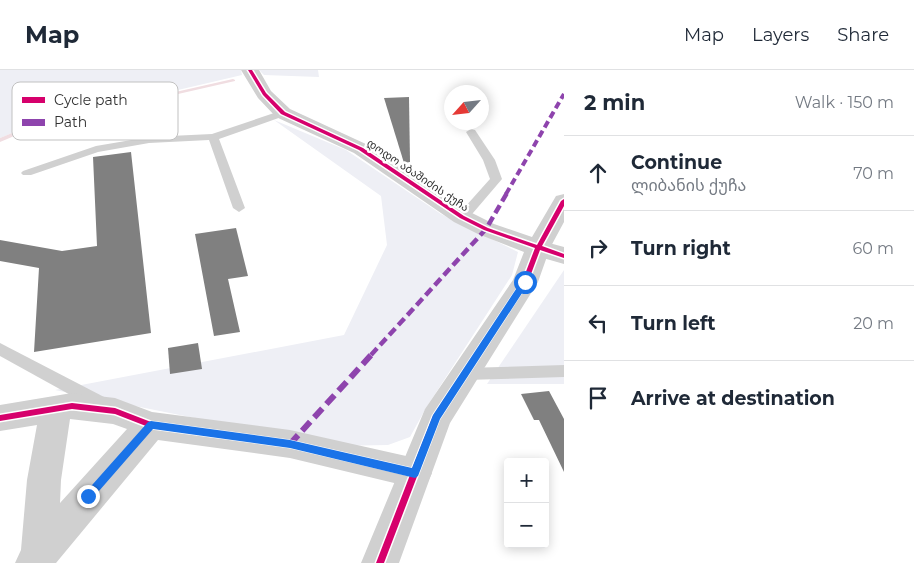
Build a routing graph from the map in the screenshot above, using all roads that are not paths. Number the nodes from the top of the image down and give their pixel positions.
1 (250, 70) edge
2 (282, 113) junction
3 (472, 132) dead end
4 (212, 137) junction
5 (178, 139) edge
6 (149, 140) edge
7 (27, 172) dead end
8 (564, 201) edge
9 (239, 208) dead end
10 (462, 217) junction
11 (551, 252) edge
12 (0, 349) edge
13 (564, 371) edge
14 (465, 374) junction
15 (56, 408) junction
16 (115, 411) junction
17 (0, 418) edge
18 (151, 425) junction
19 (415, 473) junction
20 (37, 558) edge
21 (380, 563) edge

1 - 2 street, დოდო აბაშიძის ქუჩა
2 - 4 lane
2 - 10 street, დოდო აბაშიძის ქუჩა
3 - 10 lane
4 - 5 lane
4 - 9 lane
6 - 7 lane
8 - 11 street
10 - 11 street, დოდო აბაშიძის ქუჩა
11 - 14 street
12 - 16 lane
13 - 14 lane
14 - 19 street
15 - 16 street
15 - 17 street
15 - 20 street
16 - 18 street
18 - 19 street
18 - 20 street
19 - 21 street

